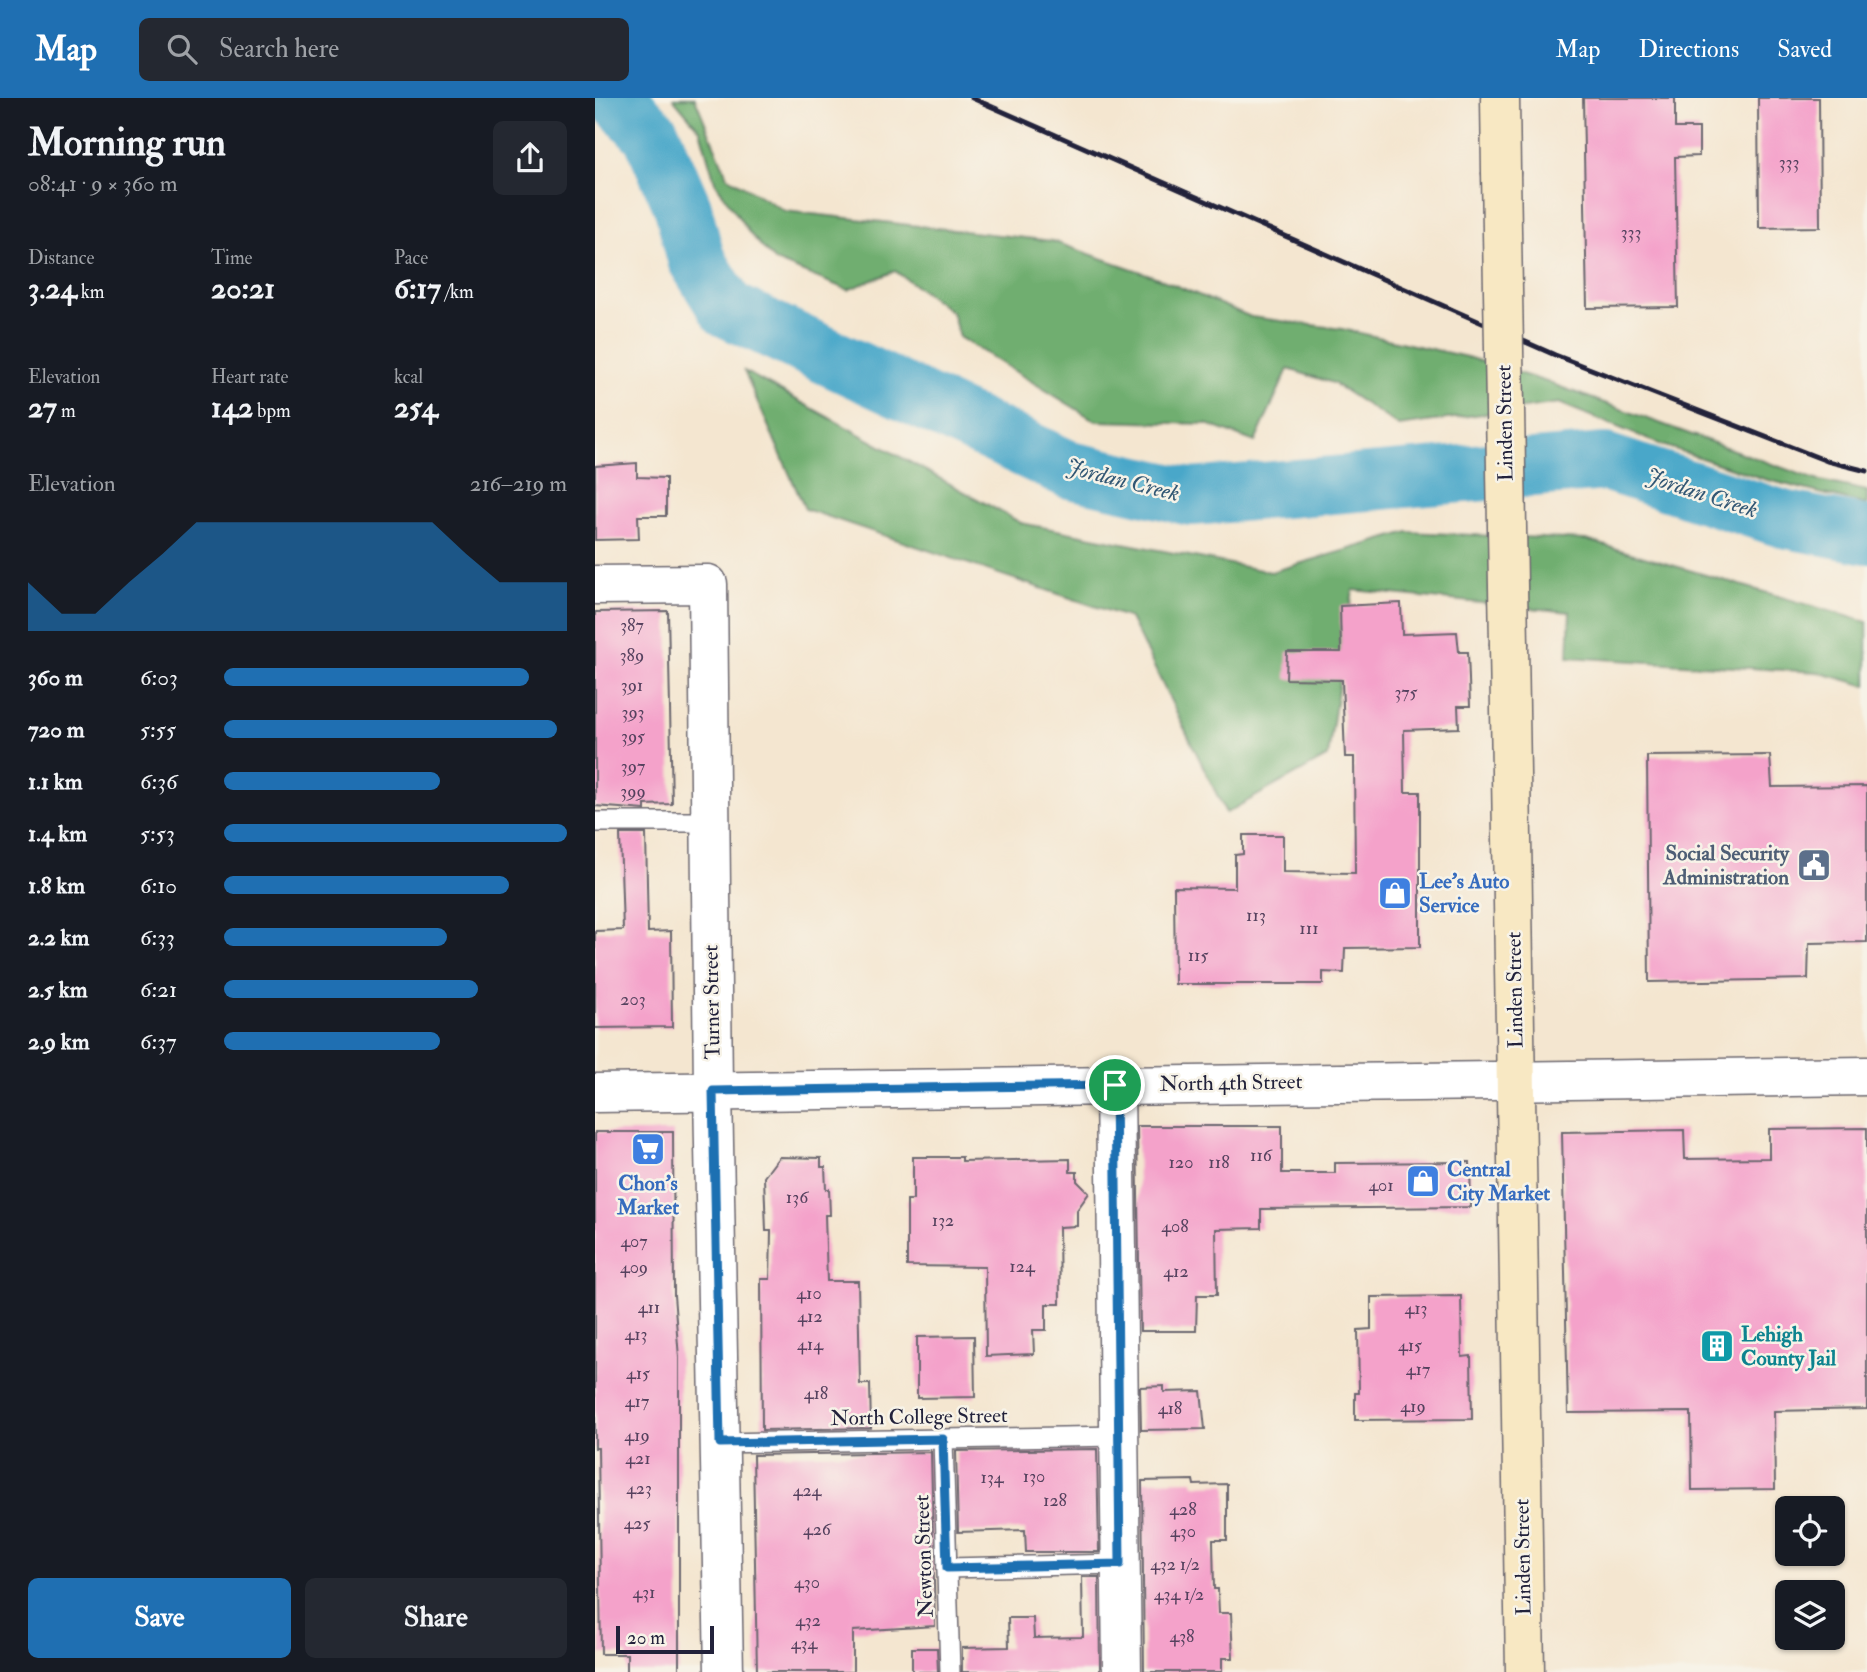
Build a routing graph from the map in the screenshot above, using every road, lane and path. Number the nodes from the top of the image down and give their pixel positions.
1 (1500, 98) edge
2 (595, 585) edge
3 (595, 822) edge
4 (709, 822) junction
5 (1867, 1076) edge
6 (1516, 1079) junction
7 (1115, 1085) junction
8 (713, 1091) junction
9 (595, 1093) edge
10 (1118, 1436) junction
11 (943, 1439) junction
12 (720, 1443) junction
13 (1120, 1564) junction
14 (947, 1568) junction
15 (724, 1672) edge
16 (950, 1672) edge
17 (1122, 1672) edge
18 (1525, 1672) edge

1 - 6 main road, Linden Street, bridge
2 - 4 street, Turner Street
3 - 4 lane
4 - 8 street, Turner Street
5 - 6 street, North 4th Street
6 - 7 street, North 4th Street
6 - 18 main road, Linden Street
7 - 8 street, North 4th Street
7 - 10 street
8 - 9 street, North 4th Street
8 - 12 street, Turner Street
10 - 11 lane, North College Street
10 - 13 street
11 - 12 lane, North College Street
11 - 14 lane, Newton Street
12 - 15 street, Turner Street
13 - 14 lane
13 - 17 street
14 - 16 lane, Newton Street

